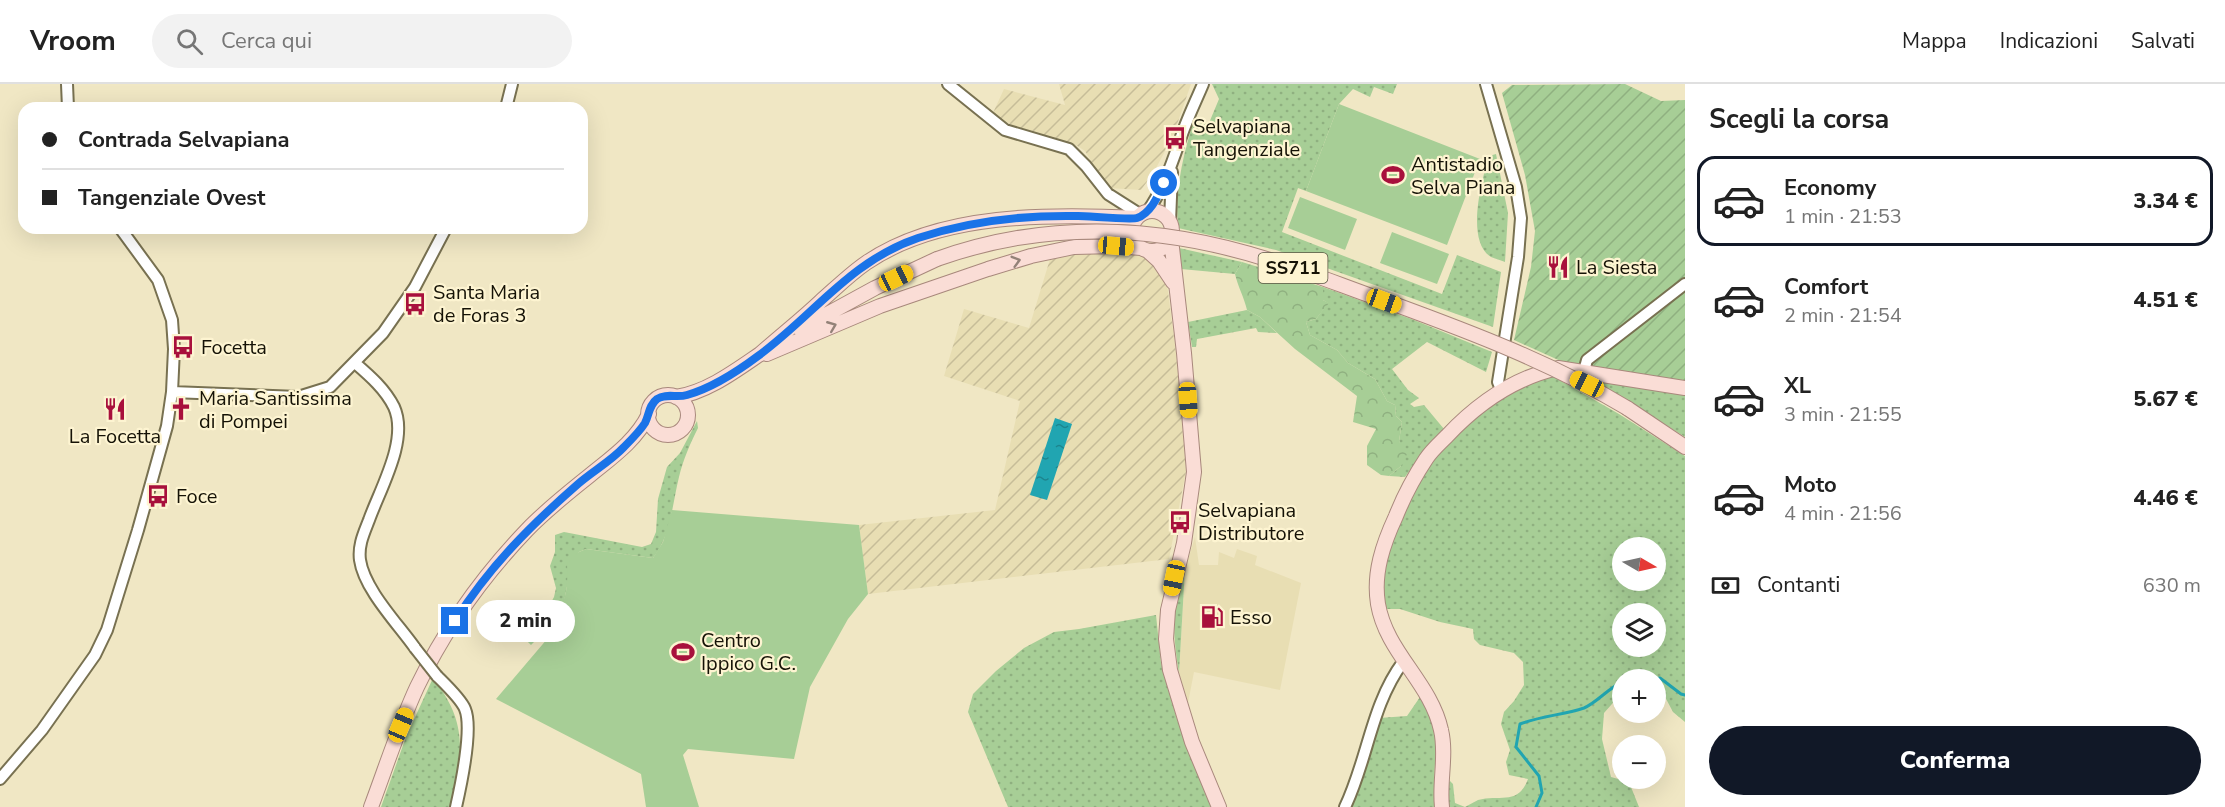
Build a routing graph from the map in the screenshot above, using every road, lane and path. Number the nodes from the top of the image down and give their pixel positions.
1 (67, 84) edge
2 (512, 84) edge
3 (948, 84) edge
4 (1203, 84) edge
5 (1486, 84) edge
6 (68, 102) edge
7 (508, 102) edge
8 (1173, 166) junction
9 (1142, 215) junction
10 (1170, 222) junction
11 (124, 234) edge
12 (443, 234) edge
13 (1171, 239) junction
14 (1144, 249) junction
15 (1685, 284) edge
16 (1176, 289) junction
17 (759, 356) junction
18 (355, 363) junction
19 (1584, 371) junction
20 (713, 384) junction
21 (1685, 388) edge
22 (1501, 389) junction
23 (172, 392) junction
24 (676, 397) junction
25 (649, 414) junction
26 (688, 415) junction
27 (660, 433) junction
28 (1685, 447) edge
29 (622, 449) junction
30 (1403, 662) junction
31 (0, 779) edge
32 (371, 807) edge
33 (456, 807) edge
34 (1219, 807) edge
35 (1345, 807) edge
36 (1442, 807) edge

1 - 6 street
2 - 7 street
3 - 9 street
4 - 8 street
5 - 22 street
8 - 9 street
8 - 10 street
9 - 10 main road
9 - 14 main road
9 - 17 main road
10 - 13 main road
11 - 23 street
12 - 18 street
13 - 14 main road
13 - 16 main road
14 - 16 main road
17 -> 14 main road
15 - 19 street
16 - 34 main road
17 - 20 main road, SS711
17 - 28 main road, SS711, bridge
18 - 23 street
18 - 33 street, bridge
19 - 21 main road
19 - 22 main road
20 - 24 main road, SS711
20 - 26 main road, SS711
22 - 30 main road
23 - 31 street
24 - 25 main road
24 - 26 main road
25 - 27 main road
25 - 29 main road
26 - 27 main road
27 - 29 main road
29 - 32 main road
30 - 35 street
30 - 36 main road

